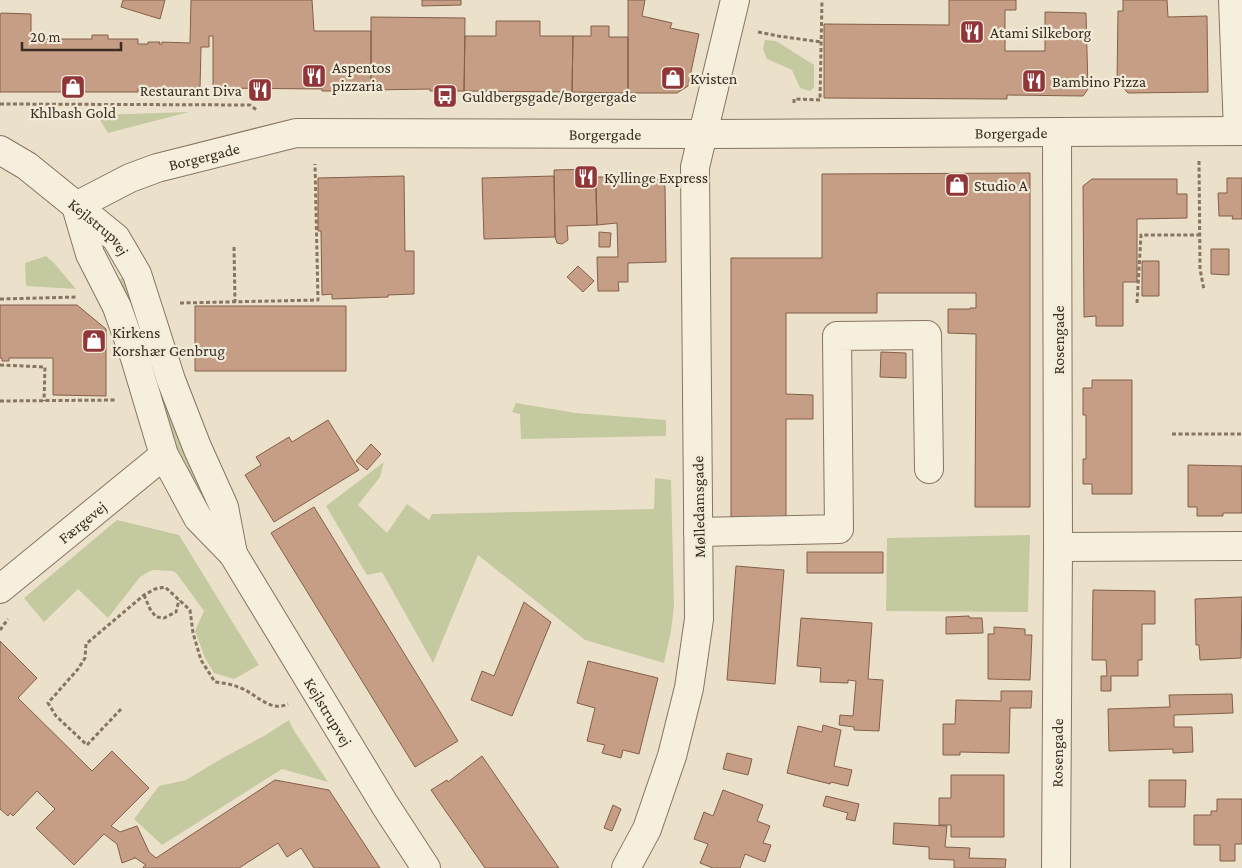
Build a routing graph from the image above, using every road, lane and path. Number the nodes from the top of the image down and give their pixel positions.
1 (735, 0) edge
2 (822, 0) edge
3 (1233, 0) edge
4 (778, 36) dead end
5 (821, 42) junction
6 (820, 100) dead end
7 (0, 104) edge
8 (1198, 131) junction
9 (1240, 131) edge
10 (1057, 133) junction
11 (301, 134) junction
12 (703, 134) junction
13 (0, 150) edge
14 (76, 206) junction
15 (1200, 235) junction
16 (234, 247) dead end
17 (102, 280) junction
18 (1204, 290) dead end
19 (0, 299) edge
20 (235, 302) junction
21 (1138, 302) dead end
22 (146, 303) junction
23 (0, 365) edge
24 (149, 400) junction
25 (0, 401) edge
26 (44, 401) junction
27 (1172, 434) dead end
28 (1242, 434) edge
29 (164, 456) junction
30 (929, 469) dead end
31 (698, 532) junction
32 (1242, 546) edge
33 (1058, 547) junction
34 (232, 554) junction
35 (0, 589) edge
36 (144, 595) junction
37 (179, 599) junction
38 (315, 690) junction
39 (121, 709) dead end
40 (426, 868) edge
41 (626, 868) edge
42 (1056, 868) edge

1 - 12 street, Mølledamsgade
2 - 5 path
3 - 9 street
4 - 5 path
5 - 6 path
7 - 11 path
8 - 9 street, Borgergade
8 - 10 street, Borgergade
8 - 15 path
10 - 12 street, Borgergade
10 - 33 street, Rosengade
11 - 12 street, Borgergade
11 - 14 street, Borgergade
11 - 20 path
12 - 31 street, Mølledamsgade
13 - 14 street
14 - 17 street, Kejlstrupvej
14 - 22 street, Kejlstrupvej
15 - 18 path
15 - 21 path
16 - 20 path
17 - 19 path
17 - 24 street, Kejlstrupvej
20 - 22 path
22 - 34 street, Kejlstrupvej
23 - 26 path
24 - 26 path
24 - 29 street, Kejlstrupvej
25 - 26 path
27 - 28 path
29 - 34 street, Kejlstrupvej
29 - 35 street, Færgevej
30 - 31 street
31 - 41 street, Mølledamsgade
32 - 33 street
33 - 42 street, Rosengade
34 - 38 street, Kejlstrupvej
36 - 37 path
36 - 37 path
36 - 39 path
37 - 38 path
38 - 40 street, Kejlstrupvej

